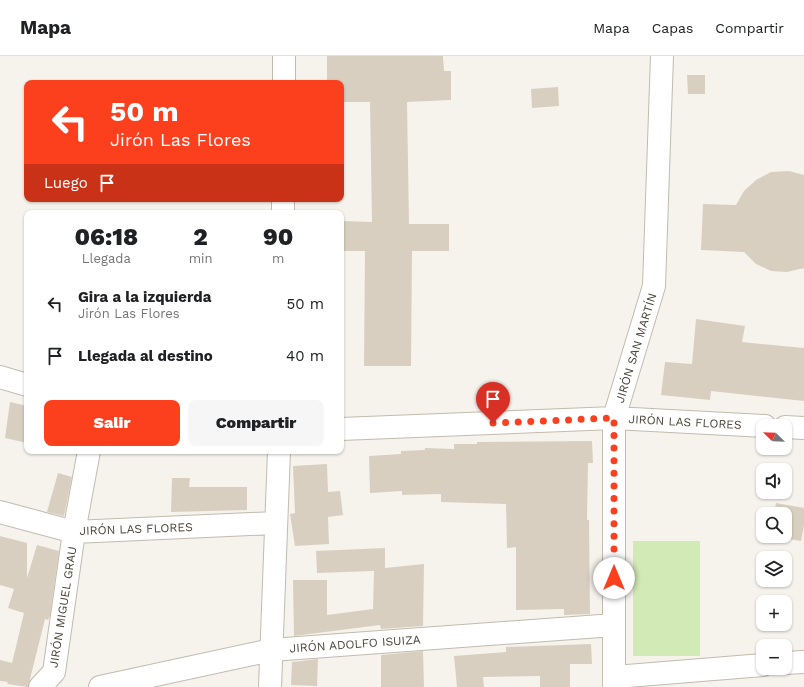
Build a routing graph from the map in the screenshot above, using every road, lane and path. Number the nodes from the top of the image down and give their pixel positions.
1 (284, 56) edge
2 (662, 56) edge
3 (284, 80) edge
4 (0, 377) edge
5 (24, 384) edge
6 (614, 418) junction
7 (756, 426) edge
8 (792, 427) edge
9 (804, 428) edge
10 (344, 429) edge
11 (88, 454) edge
12 (279, 454) edge
13 (0, 512) edge
14 (275, 523) junction
15 (74, 532) junction
16 (614, 625) junction
17 (271, 650) junction
18 (804, 662) edge
19 (792, 663) edge
20 (756, 666) edge
21 (615, 682) edge
22 (40, 687) edge
23 (104, 687) edge
24 (270, 687) edge

1 - 3 street
2 - 6 street, JIRÓN SAN MARTÍN
4 - 5 street
6 - 7 street, JIRÓN LAS FLORES
6 - 10 street, JIRÓN LAS FLORES
6 - 16 street, JIRÓN SAN MARTÍN
8 - 9 street
11 - 15 street, JIRÓN MIGUEL GRAU
12 - 14 street
13 - 15 street, JIRÓN LAS FLORES
14 - 15 street, JIRÓN LAS FLORES
14 - 17 street
15 - 22 street, JIRÓN MIGUEL GRAU
16 - 17 street, JIRÓN ADOLFO ISUIZA
16 - 21 street, JIRÓN SAN MARTÍN
17 - 23 street, JIRÓN ADOLFO ISUIZA
17 - 24 street
18 - 19 street
20 - 21 street

